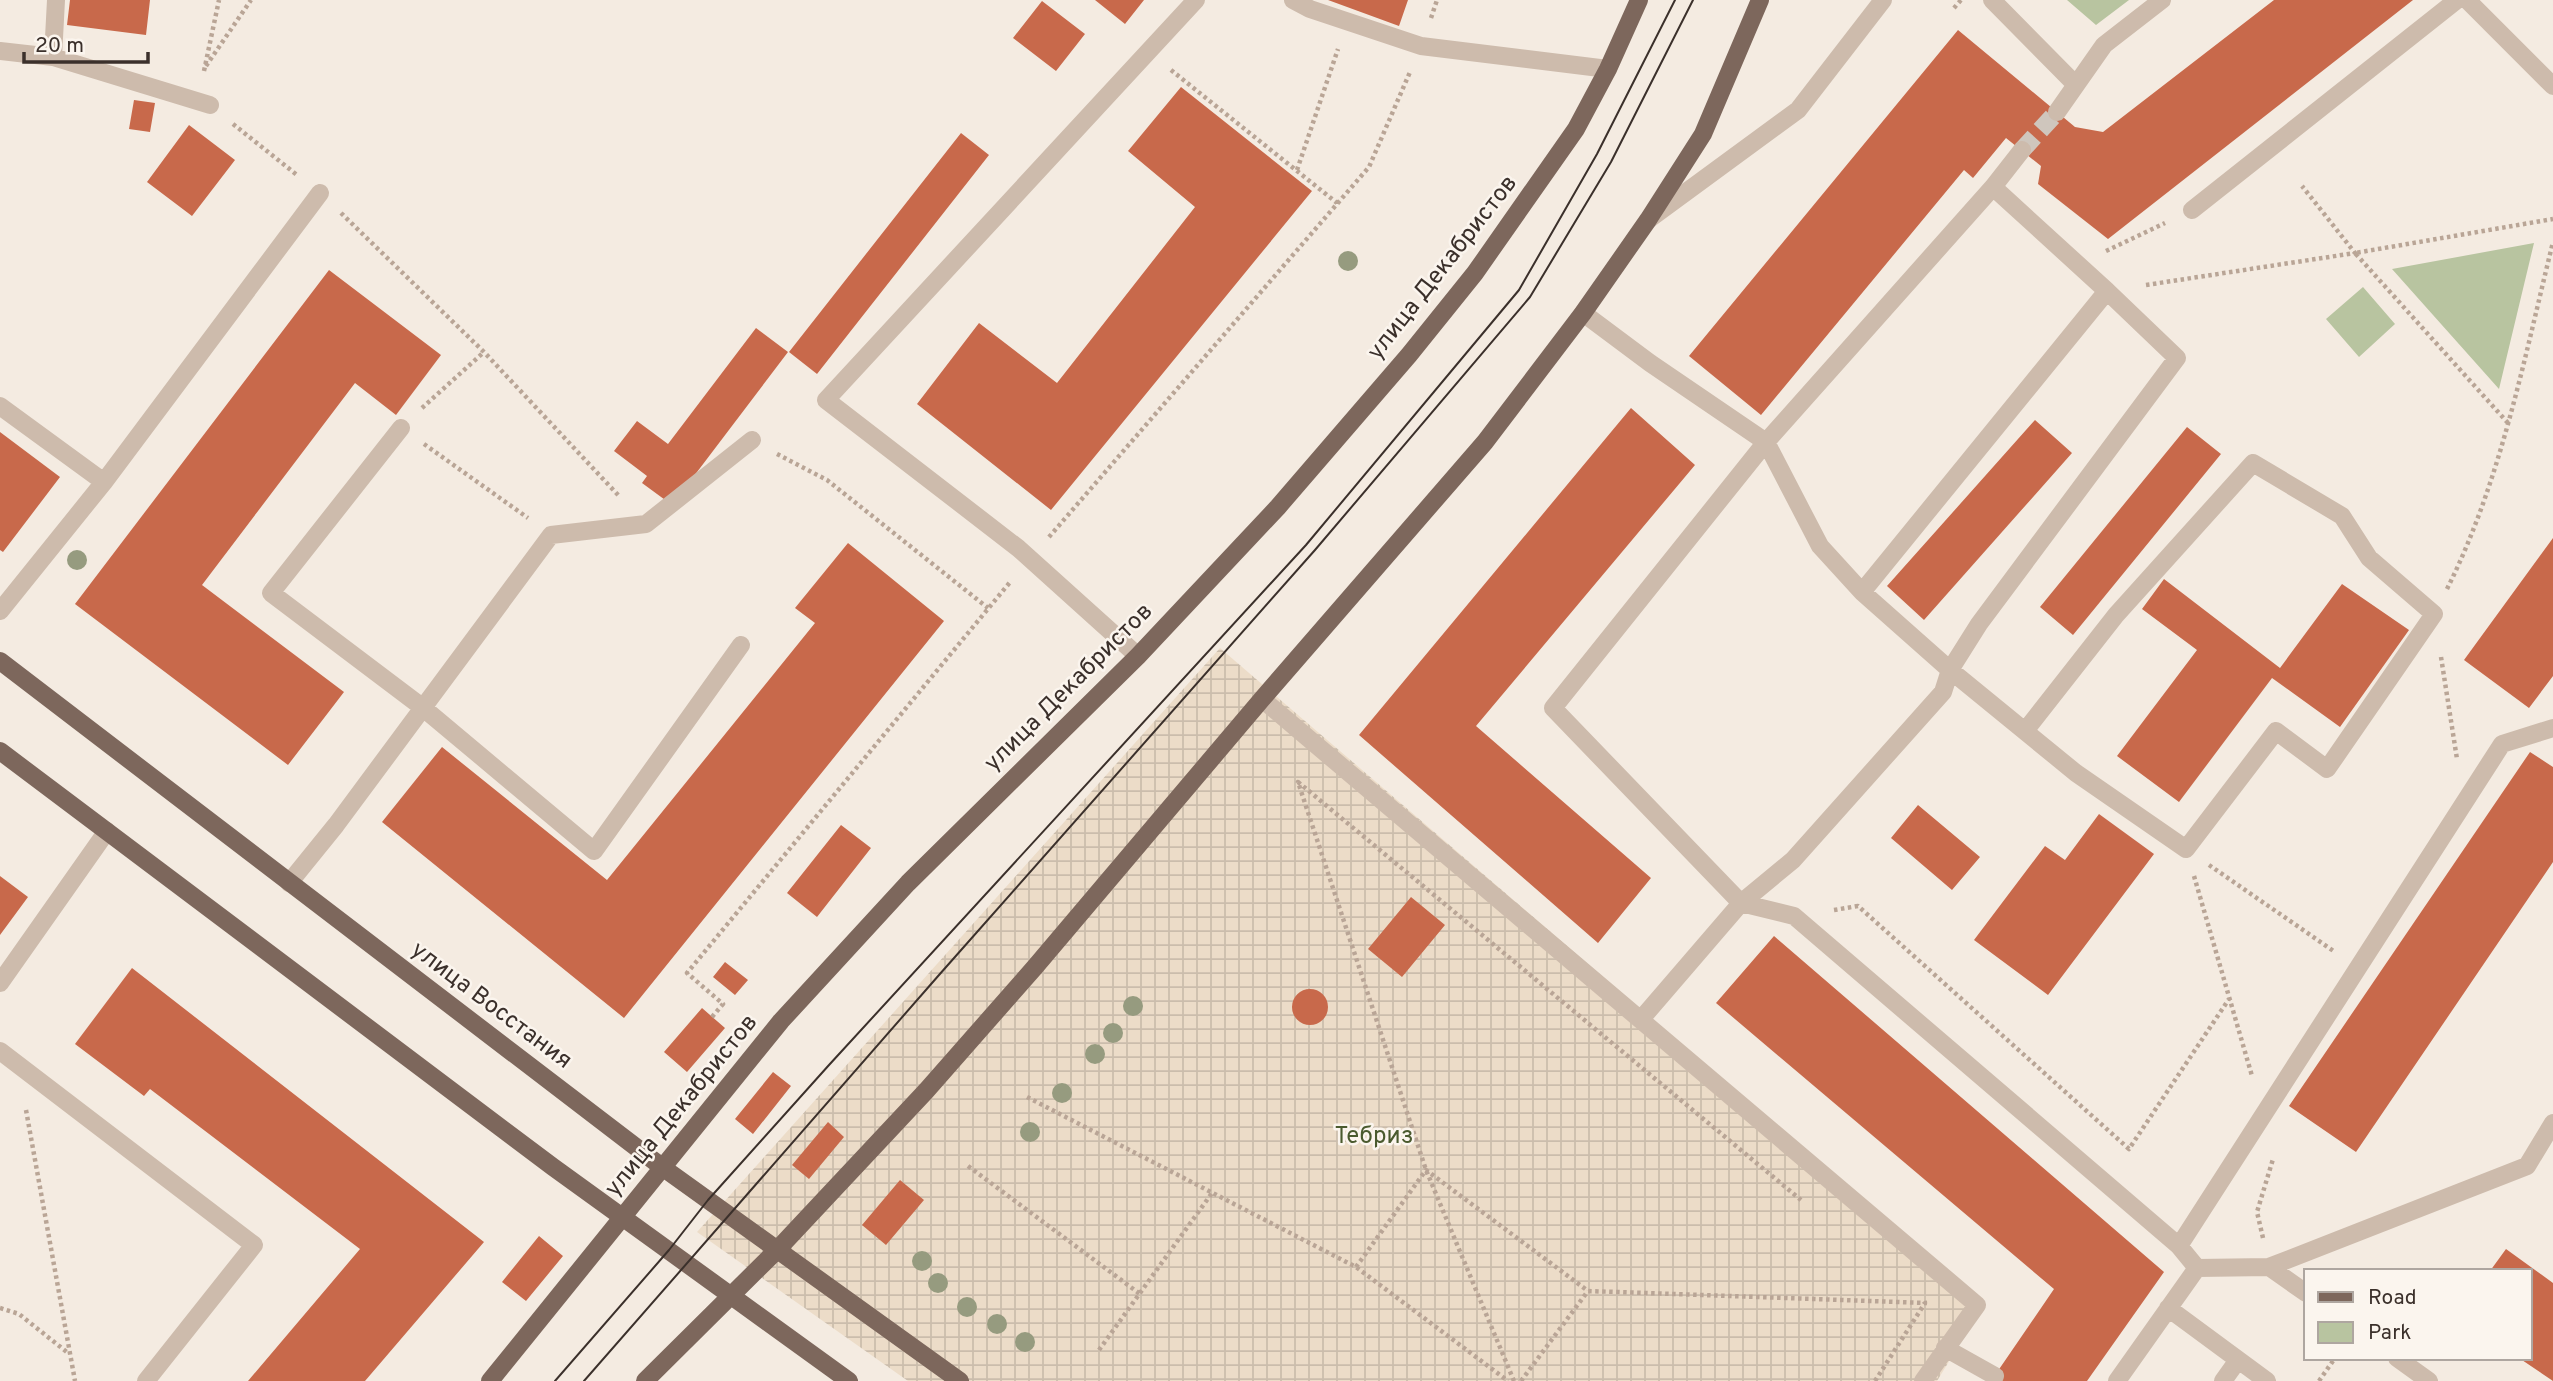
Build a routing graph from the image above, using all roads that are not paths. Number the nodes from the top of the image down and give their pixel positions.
1 (56, 0) edge
2 (1196, 0) edge
3 (1293, 0) edge
4 (1640, 0) edge
5 (1760, 0) edge
6 (1883, 0) edge
7 (1992, 0) edge
8 (2162, 0) edge
9 (2457, 0) edge
10 (2467, 0) edge
11 (0, 51) edge
12 (53, 57) junction
13 (1608, 69) junction
14 (2075, 84) junction
15 (2553, 86) edge
16 (204, 103) road end
17 (2057, 112) tunnel mouth
18 (2022, 150) tunnel mouth
19 (1993, 187) junction
20 (320, 193) road end
21 (2192, 210) road end
22 (1648, 220) junction
23 (2107, 291) junction
24 (1583, 313) junction
25 (0, 406) edge
26 (401, 428) road end
27 (752, 440) dead end
28 (1766, 442) junction
29 (104, 481) junction
30 (1862, 593) junction
31 (0, 611) edge
32 (741, 645) dead end
33 (1138, 656) junction
34 (0, 661) edge
35 (1950, 670) junction
36 (1262, 699) junction
37 (422, 707) junction
38 (2553, 728) edge
39 (2025, 731) junction
40 (0, 751) edge
41 (107, 831) junction
42 (289, 883) junction
43 (1741, 904) junction
44 (0, 983) edge
45 (1642, 1018) junction
46 (0, 1051) edge
47 (2553, 1123) edge
48 (662, 1167) junction
49 (624, 1217) junction
50 (2179, 1246) junction
51 (777, 1250) junction
52 (2269, 1267) junction
53 (2197, 1268) junction
54 (2304, 1292) edge
55 (732, 1295) junction
56 (2168, 1308) junction
57 (1945, 1348) junction
58 (2238, 1360) junction
59 (2400, 1360) edge
60 (1994, 1376) dead end
61 (146, 1381) edge
62 (490, 1381) edge
63 (645, 1381) edge
64 (849, 1381) edge
65 (960, 1381) edge
66 (1923, 1381) edge
67 (2117, 1381) edge
68 (2223, 1381) edge
69 (2267, 1381) edge
70 (2429, 1381) edge

1 - 12 lane
2 - 33 lane
3 - 13 lane
4 - 13 main road, улица Декабристов
5 - 22 main road
6 - 22 lane
7 - 14 lane
8 - 14 lane
9 - 21 lane
10 - 15 lane
11 - 12 lane
12 - 16 lane
13 - 33 main road, улица Декабристов
14 - 17 lane
18 - 19 lane
19 - 23 lane
19 - 28 lane
20 - 29 lane
22 - 24 main road
23 - 30 lane
23 - 35 lane
24 - 28 lane
24 - 36 main road
25 - 29 lane
26 - 37 lane
27 - 37 lane
28 - 30 lane
28 - 43 lane
29 - 31 lane
30 - 35 lane
32 - 37 lane
33 - 48 main road, улица Декабристов
34 - 42 main road, улица Восстания
35 - 39 lane
35 - 43 lane
36 - 45 lane
36 - 51 main road
37 - 42 lane
38 - 50 lane
39 - 39 lane
40 - 41 main road
41 - 44 lane
41 - 49 main road
42 - 48 main road, улица Восстания
43 - 45 lane
43 - 50 lane
45 - 57 lane
46 - 61 lane
47 - 52 lane
48 - 49 main road, улица Декабристов
48 - 51 main road, улица Восстания
49 - 55 main road
49 - 62 main road, улица Декабристов
50 - 53 lane
51 - 55 main road
51 - 65 main road, улица Восстания
52 - 53 lane
52 - 54 lane
53 - 56 lane
55 - 63 main road
55 - 64 main road
56 - 58 lane
56 - 67 lane
57 - 60 lane
57 - 66 lane
58 - 68 lane
58 - 69 lane
59 - 70 lane

